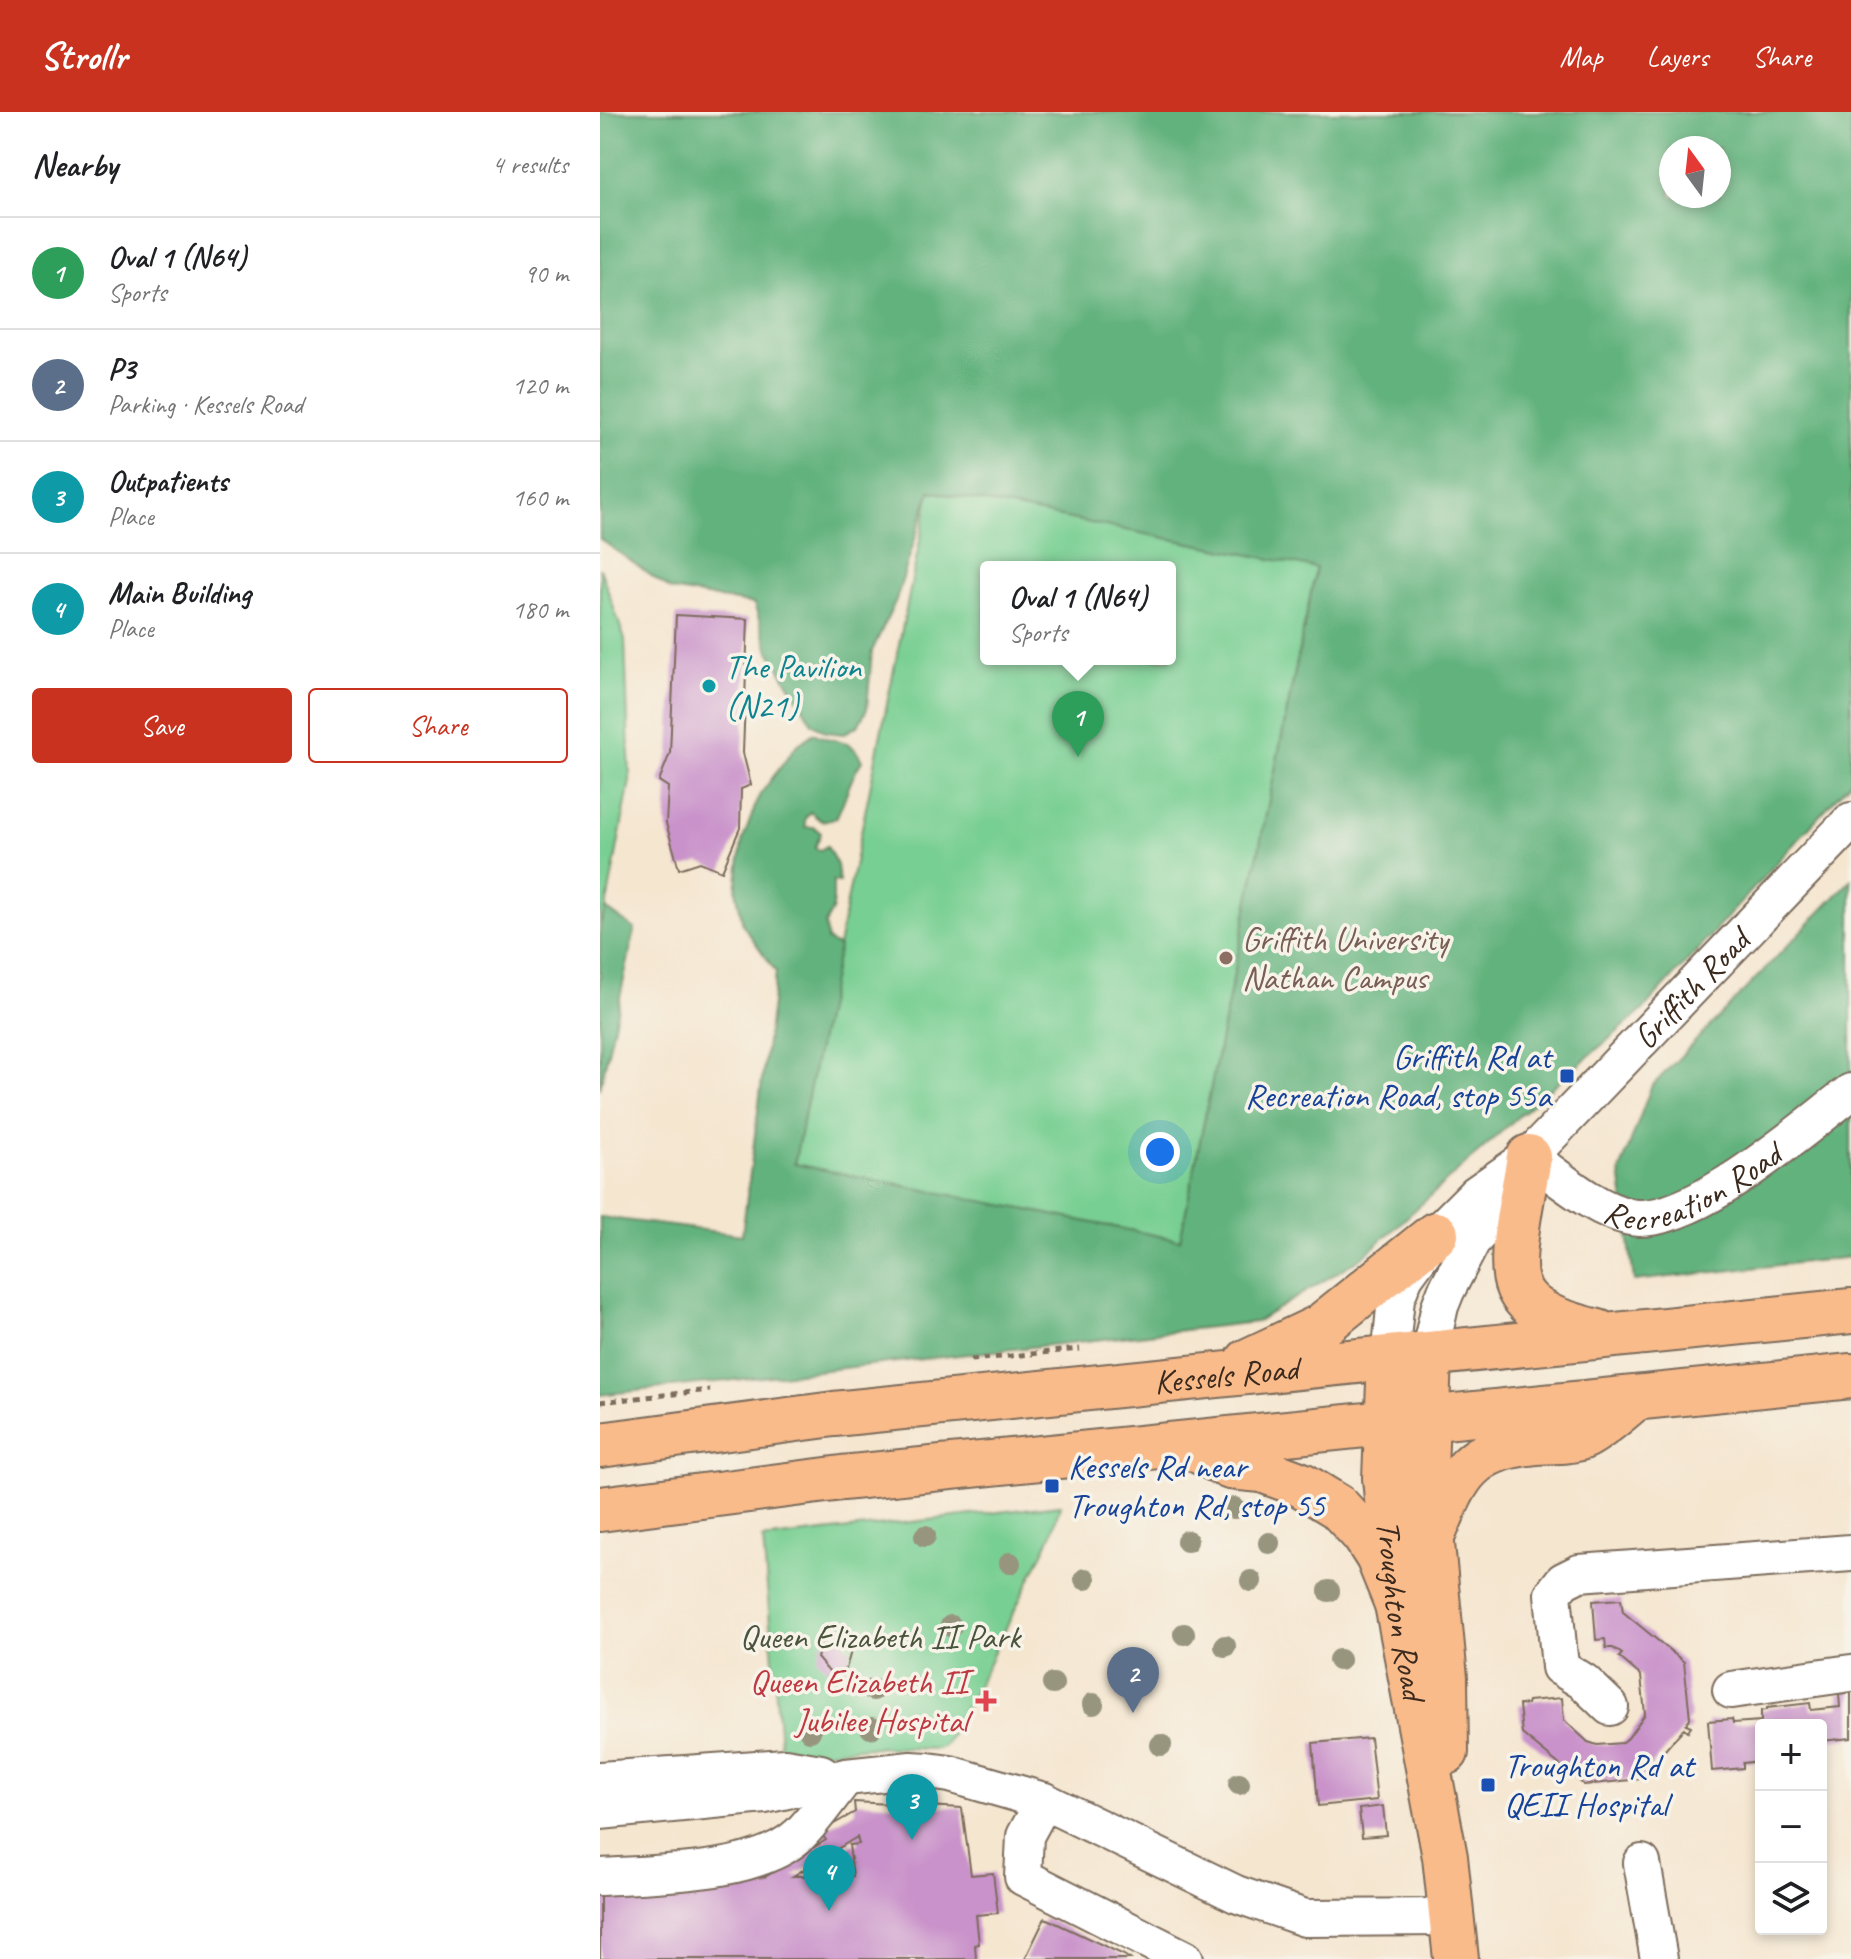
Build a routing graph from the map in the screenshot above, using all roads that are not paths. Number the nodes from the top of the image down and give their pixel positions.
1 (1851, 821) edge
2 (1851, 1092) edge
3 (1529, 1157) junction
4 (1436, 1234) junction
5 (1851, 1311) edge
6 (1613, 1335) junction
7 (1409, 1357) junction
8 (1217, 1376) junction
9 (1851, 1376) edge
10 (1634, 1399) junction
11 (1406, 1420) junction
12 (1185, 1444) junction
13 (600, 1445) edge
14 (600, 1509) edge
15 (1432, 1537) junction
16 (1851, 1553) edge
17 (1397, 1604) junction
18 (1851, 1673) edge
19 (1731, 1690) dead end
20 (1610, 1707) dead end
21 (846, 1777) junction
22 (600, 1780) edge
23 (1044, 1801) junction
24 (600, 1811) edge
25 (1445, 1857) junction
26 (1642, 1863) dead end
27 (600, 1877) edge
28 (1454, 1938) edge
29 (1185, 1959) edge
30 (1659, 1959) edge

1 - 3 street, Griffith Road
2 - 3 street, Recreation Road
3 - 4 street, Griffith Road
3 - 6 main road
3 - 7 street, Griffith Road
4 - 7 street, Griffith Road
4 - 8 main road
5 - 6 main road, Kessels Road
6 - 7 main road, Kessels Road
7 - 8 main road, Kessels Road
7 - 11 main road, Troughton Road
8 - 13 main road, Kessels Road
9 - 10 main road, Kessels Road
10 - 11 main road, Kessels Road
10 - 15 main road
11 - 12 main road, Kessels Road
11 - 15 main road, Troughton Road
11 - 17 main road, Troughton Road
12 - 14 main road, Kessels Road
12 - 17 main road
15 - 25 main road, Troughton Road
16 - 20 street
17 - 25 main road, Troughton Road
18 - 19 street
21 - 22 street
21 - 23 street
21 - 24 street
21 - 27 street
23 - 28 street
23 - 29 street
25 - 28 main road, Troughton Road
26 - 30 street

